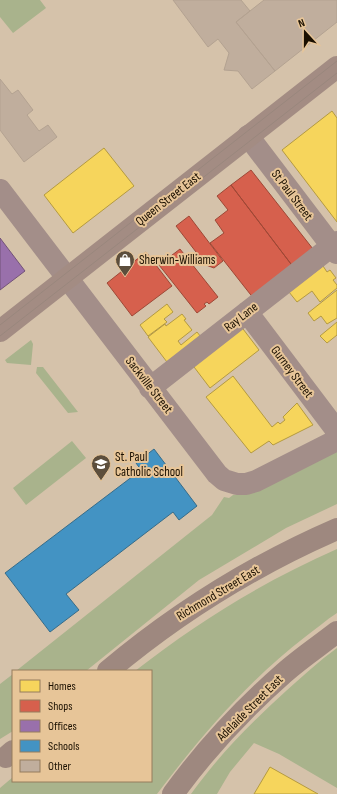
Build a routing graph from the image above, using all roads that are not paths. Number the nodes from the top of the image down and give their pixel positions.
1 (337, 67) edge
2 (248, 136) junction
3 (1, 195) edge
4 (335, 247) edge
5 (67, 278) junction
6 (247, 312) junction
7 (0, 331) edge
8 (150, 388) junction
9 (337, 432) edge
10 (337, 440) edge
11 (337, 529) edge
12 (337, 632) edge
13 (109, 670) edge
14 (173, 794) edge

1 - 2 main road, Queen Street East
2 - 4 street, St Paul Street
2 - 5 main road, Queen Street East
3 - 5 street, Sackville Street
4 - 6 street, Ray Lane
5 - 7 main road, Queen Street East
5 - 8 street, Sackville Street
6 - 8 street, Ray Lane
6 - 9 street, Gurney Street
8 - 10 street, Sackville Street
11 - 13 highway, Richmond Street East
12 - 14 highway, Adelaide Street East

